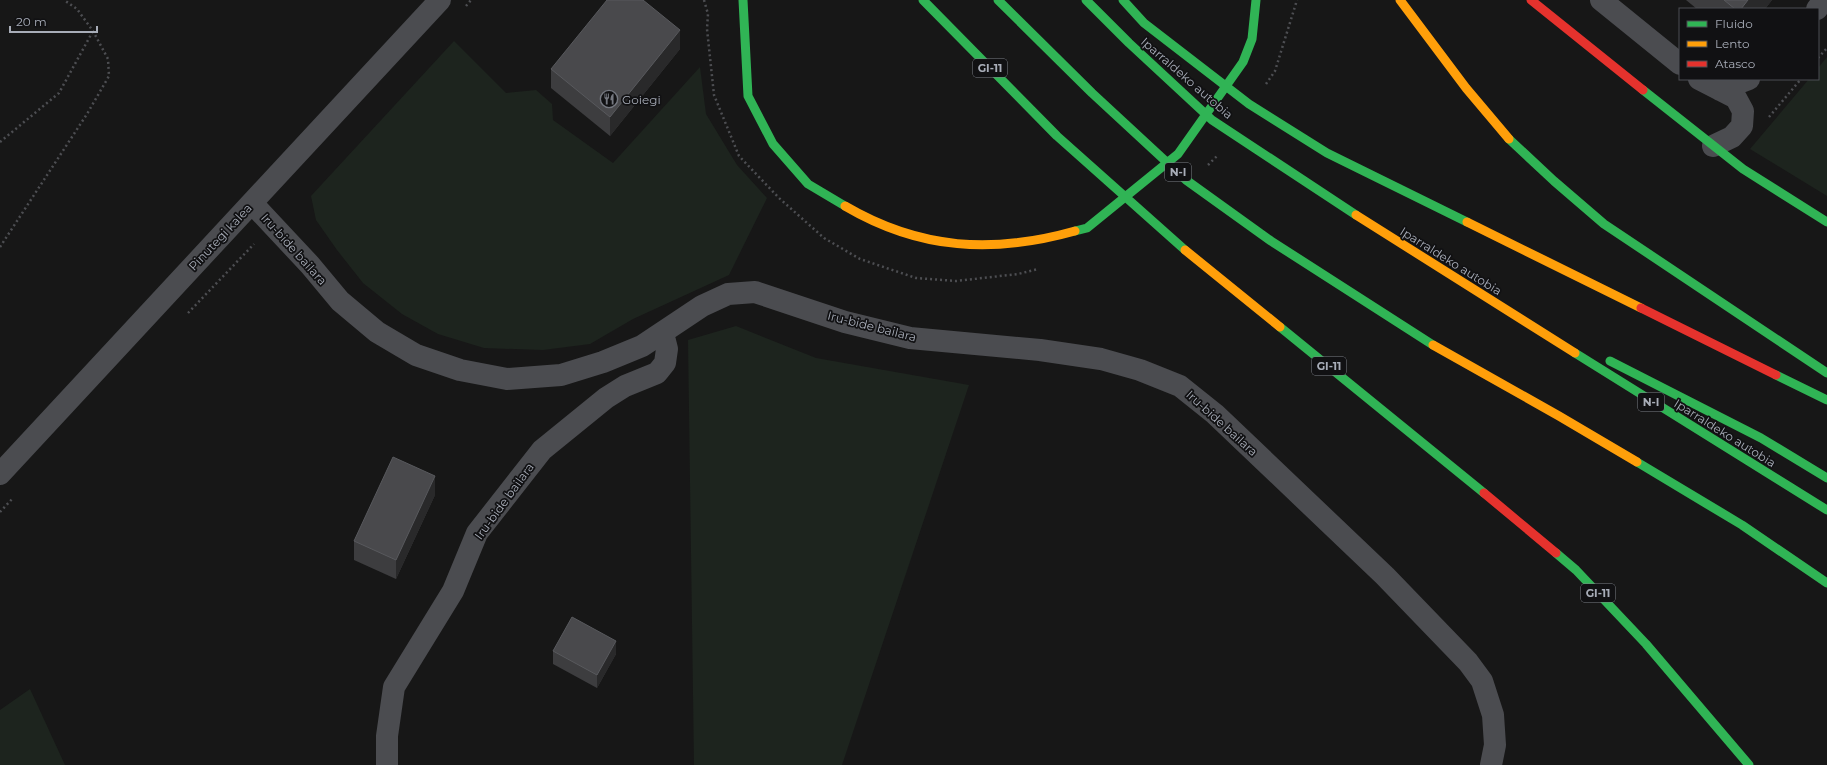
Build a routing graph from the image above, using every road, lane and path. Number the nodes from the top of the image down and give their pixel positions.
1 (64, 0) edge
2 (440, 0) edge
3 (743, 0) edge
4 (923, 0) edge
5 (998, 0) edge
6 (1086, 0) edge
7 (1123, 0) edge
8 (1256, 0) edge
9 (1297, 0) edge
10 (1400, 0) edge
11 (1531, 0) edge
12 (1601, 0) edge
13 (1824, 0) edge
14 (1818, 8) edge
15 (93, 30) junction
16 (1827, 48) edge
17 (1819, 57) edge
18 (1679, 63) edge
19 (1701, 80) edge
20 (1746, 80) edge
21 (1266, 84) dead end
22 (1720, 90) junction
23 (0, 142) edge
24 (1713, 146) junction
25 (1222, 150) dead end
26 (1206, 168) dead end
27 (779, 198) dead end
28 (252, 203) junction
29 (1827, 222) edge
30 (0, 247) edge
31 (1045, 267) dead end
32 (1477, 292) junction
33 (663, 333) junction
34 (1583, 347) dead end
35 (1604, 358) dead end
36 (1827, 373) edge
37 (1827, 400) edge
38 (0, 474) edge
39 (1827, 478) edge
40 (1827, 510) edge
41 (1827, 583) edge
42 (387, 765) edge
43 (1491, 765) edge
44 (1749, 765) edge

1 - 15 path
2 - 28 street, Pinutegi kalea
3 - 8 main road
4 - 44 main road, GI-11
5 - 41 main road, N-I
6 - 32 main road, Iparraldeko autobia / N-I
7 - 37 main road
9 - 21 path
10 - 36 main road
11 - 24 main road
12 - 18 street
13 - 14 street
15 - 23 path
15 - 30 path
16 - 17 path
19 - 22 street
20 - 22 street
22 - 24 street
24 - 29 main road
25 - 26 path
27 - 31 path
28 - 33 street, Iru-bide bailara
28 - 38 street, Pinutegi kalea
32 - 34 main road
32 - 40 main road, Iparraldeko autobia / N-I
33 - 42 street, Iru-bide bailara
33 - 43 street, Iru-bide bailara
35 - 39 main road

